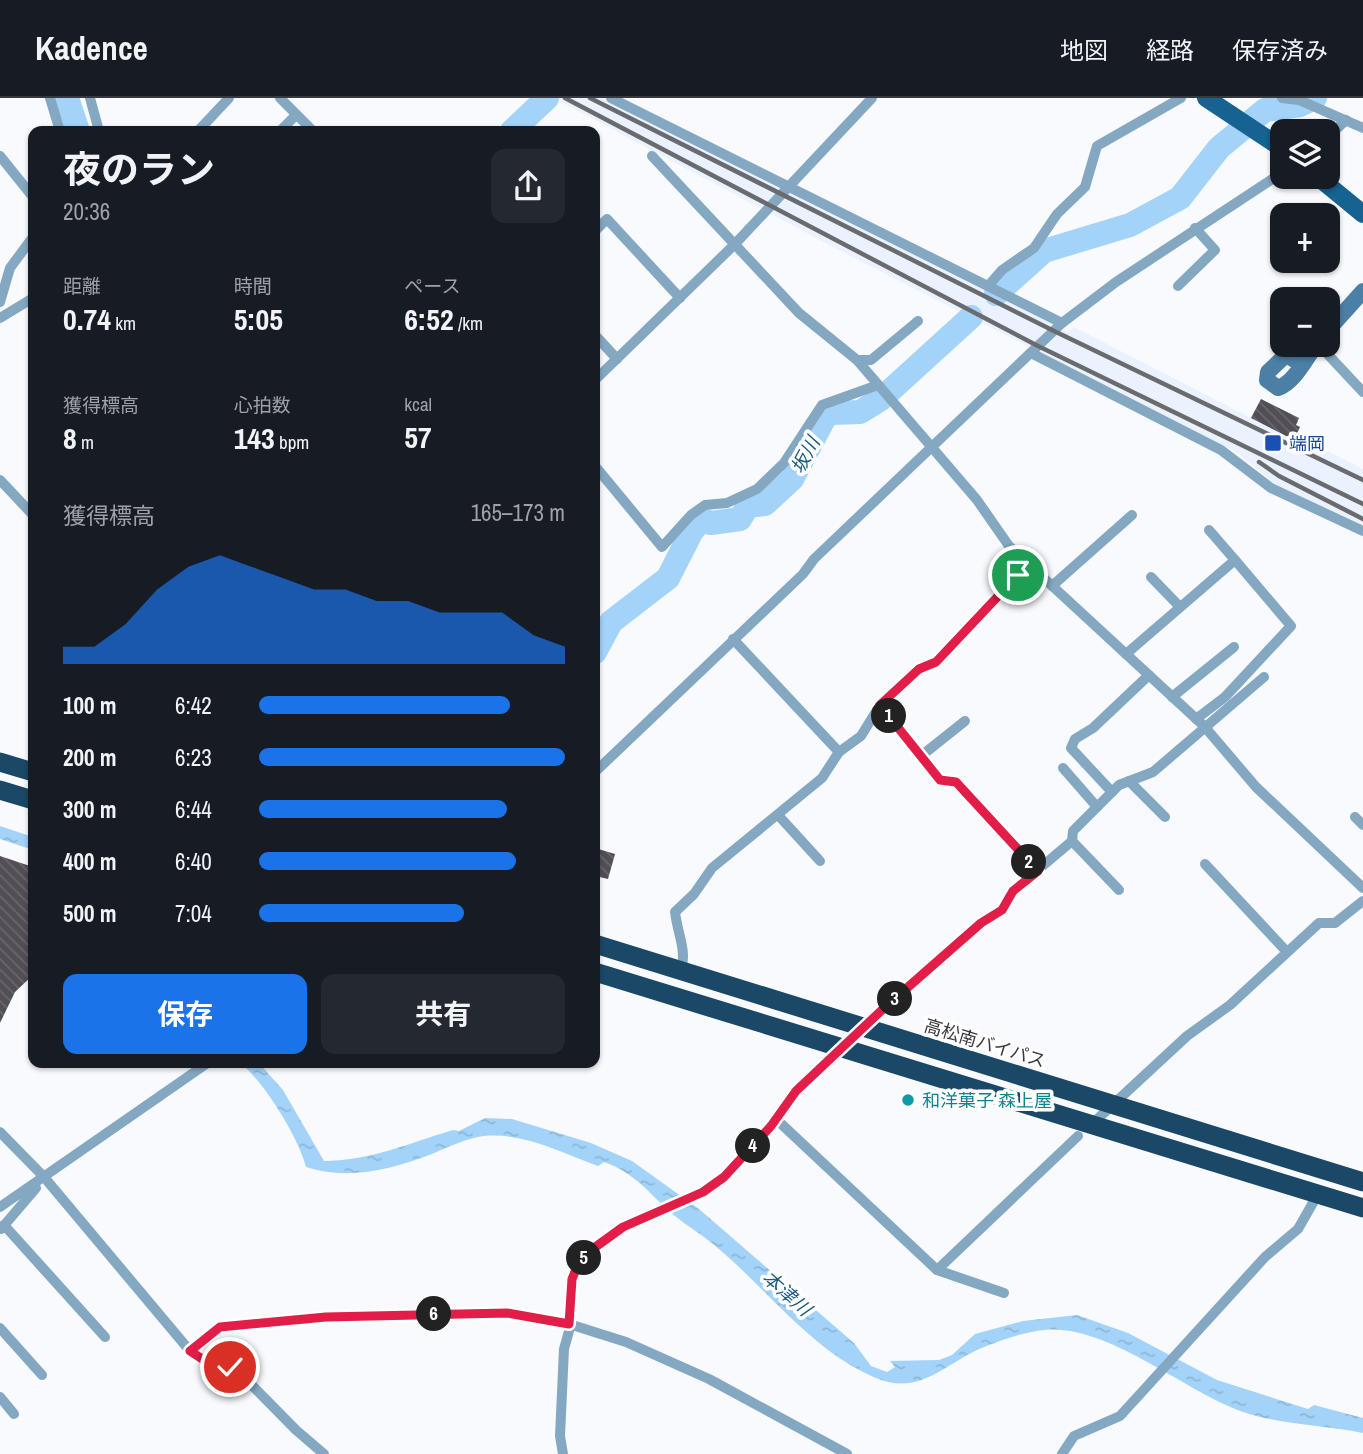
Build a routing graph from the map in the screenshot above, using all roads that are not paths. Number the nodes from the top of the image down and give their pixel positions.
1 (50, 98) edge
2 (90, 98) edge
3 (229, 98) edge
4 (280, 98) edge
5 (611, 98) edge
6 (872, 98) edge
7 (1181, 98) edge
8 (1206, 98) edge
9 (1282, 98) edge
10 (296, 115) junction
11 (1346, 120) junction
12 (58, 126) edge
13 (98, 126) edge
14 (203, 126) edge
15 (285, 126) edge
16 (308, 126) edge
17 (1340, 126) edge
18 (1363, 128) edge
19 (1270, 140) edge
20 (652, 156) dead end
21 (1, 158) edge
22 (1270, 180) edge
23 (789, 186) junction
24 (1333, 189) edge
25 (28, 191) edge
26 (1363, 214) edge
27 (600, 226) edge
28 (1195, 228) junction
29 (28, 244) edge
30 (734, 245) junction
31 (0, 258) edge
32 (10, 268) junction
33 (989, 285) junction
34 (1178, 286) dead end
35 (1363, 291) edge
36 (680, 298) junction
37 (0, 303) edge
38 (28, 305) edge
39 (2, 317) edge
40 (1340, 317) edge
41 (918, 321) dead end
42 (1062, 323) junction
43 (600, 340) edge
44 (1031, 352) junction
45 (1308, 357) edge
46 (1329, 357) edge
47 (617, 359) junction
48 (857, 360) junction
49 (1301, 365) dead end
50 (600, 375) edge
51 (883, 391) junction
52 (1363, 392) edge
53 (931, 445) junction
54 (600, 472) edge
55 (0, 480) edge
56 (28, 510) edge
57 (1132, 515) dead end
58 (1209, 530) dead end
59 (1363, 531) edge
60 (1234, 560) junction
61 (1025, 561) junction
62 (1151, 577) dead end
63 (1052, 586) junction
64 (1180, 607) junction
65 (733, 639) junction
66 (1234, 647) dead end
67 (1126, 654) junction
68 (1149, 675) junction
69 (1264, 677) dead end
70 (1172, 697) junction
71 (880, 705) junction
72 (965, 720) dead end
73 (1200, 723) junction
74 (839, 752) junction
75 (921, 756) junction
76 (0, 762) edge
77 (600, 767) edge
78 (1063, 768) dead end
79 (28, 770) edge
80 (1129, 781) junction
81 (0, 790) edge
82 (1112, 792) junction
83 (28, 798) edge
84 (1097, 807) junction
85 (778, 815) junction
86 (1165, 817) dead end
87 (1072, 841) junction
88 (820, 861) dead end
89 (1205, 864) dead end
90 (1038, 871) junction
91 (1363, 888) edge
92 (1119, 890) dead end
93 (1363, 901) edge
94 (600, 946) edge
95 (1287, 951) junction
96 (681, 971) junction
97 (600, 974) edge
98 (865, 1029) junction
99 (844, 1048) junction
100 (200, 1068) edge
101 (1112, 1104) junction
102 (776, 1119) junction
103 (1085, 1130) junction
104 (0, 1132) edge
105 (44, 1177) junction
106 (1363, 1182) edge
107 (1318, 1194) junction
108 (0, 1207) edge
109 (1363, 1208) edge
110 (2, 1227) edge
111 (937, 1270) junction
112 (1003, 1293) dead end
113 (569, 1324) junction
114 (0, 1328) edge
115 (105, 1337) dead end
116 (9, 1338) junction
117 (0, 1347) edge
118 (190, 1351) junction
119 (42, 1376) dead end
120 (0, 1397) edge
121 (15, 1414) dead end
122 (324, 1454) edge
123 (563, 1454) edge
124 (846, 1454) edge
125 (1062, 1454) edge

1 - 12 street
2 - 13 street
3 - 14 street
4 - 10 street
5 - 23 street
6 - 23 street
7 - 33 street
8 - 19 main road
9 - 11 street
10 - 15 street
10 - 16 street
11 - 17 street
11 - 18 street
20 - 30 street
21 - 25 street
22 - 28 street
23 - 30 street
23 - 33 street
24 - 26 main road
27 - 36 street
28 - 34 street
28 - 42 street
29 - 32 street
30 - 36 street
30 - 48 street
31 - 32 street
32 - 37 street
33 - 42 street
35 - 40 main road
36 - 47 street
37 - 39 street
38 - 39 street
41 - 48 street
42 - 44 street
43 - 47 street
44 - 53 street
44 - 59 street
45 - 49 main road
46 - 52 street
47 - 50 street
48 - 51 street
51 - 53 street
51 - 54 street
53 - 61 street
53 - 65 street
55 - 56 street
57 - 63 street
58 - 60 street
60 - 64 street
60 - 73 street
61 - 63 street
61 - 71 street
62 - 64 street
63 - 67 street
64 - 67 street
65 - 74 street
65 - 77 street
66 - 70 street
67 - 68 street
68 - 70 street
68 - 82 street
69 - 73 street
70 - 73 street
71 - 74 street
71 - 75 street
72 - 75 street
73 - 80 street
73 - 91 street
74 - 85 street
75 - 90 street
76 - 79 highway
78 - 84 street
80 - 82 street
80 - 86 street
81 - 83 highway
82 - 84 street
84 - 87 street
85 - 88 street
85 - 96 street
87 - 90 street
87 - 92 street
89 - 95 street
90 - 98 street
93 - 95 street
94 - 96 highway, 高松南バイパス
95 - 101 street
96 - 98 highway, 高松南バイパス
97 - 99 highway
98 - 99 street
98 - 101 highway, 高松南バイパス
99 - 102 street
99 - 103 highway
100 - 105 street
101 - 103 street
101 - 106 highway, 高松南バイパス
102 - 111 street
102 - 113 street
103 - 107 highway
103 - 111 street
104 - 105 street
105 - 108 street
105 - 110 street
105 - 118 street
107 - 109 highway
107 - 125 street
110 - 115 street
111 - 112 street
113 - 118 street
113 - 123 street
113 - 124 street
114 - 116 street
116 - 117 street
116 - 119 street
118 - 122 street
120 - 121 street

